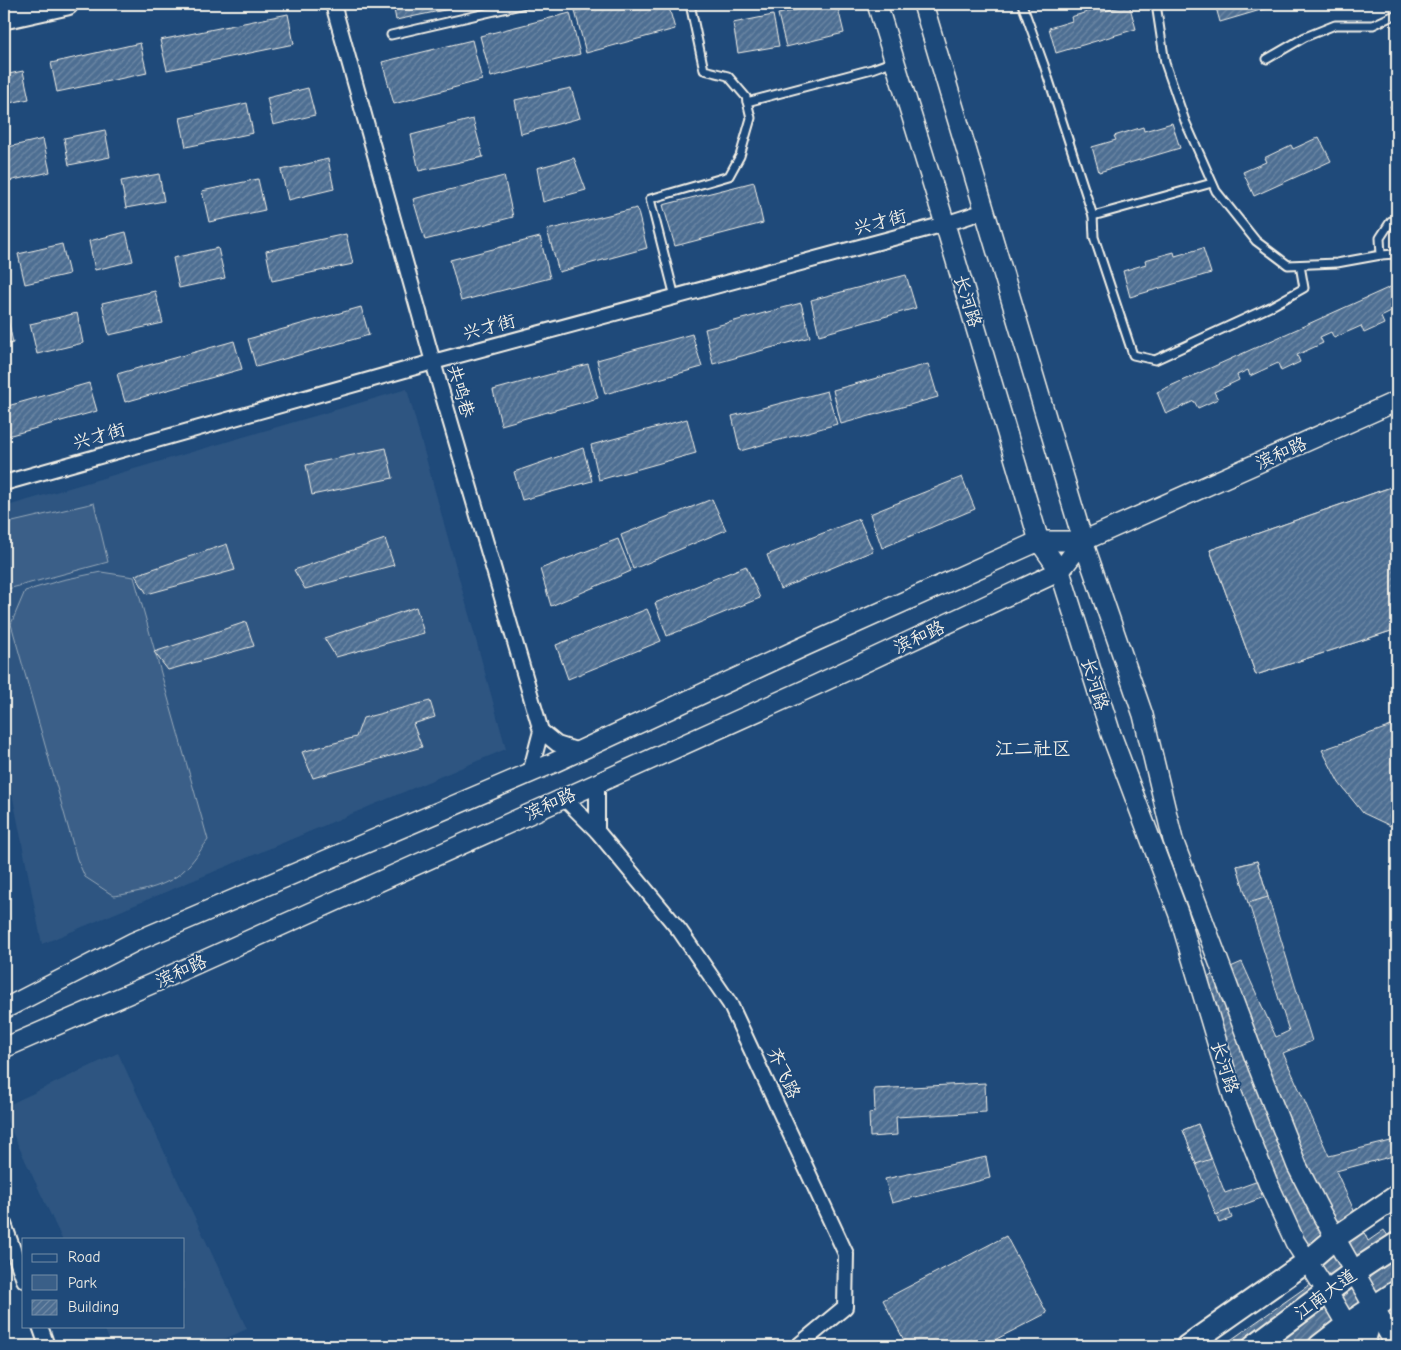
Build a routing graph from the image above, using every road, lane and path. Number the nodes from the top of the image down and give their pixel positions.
1 (67, 4) edge
2 (333, 4) edge
3 (525, 4) edge
4 (690, 4) edge
5 (877, 4) edge
6 (922, 4) edge
7 (1022, 4) edge
8 (1156, 4) edge
9 (1397, 14) edge
10 (4, 18) edge
11 (391, 35) dead end
12 (1267, 59) dead end
13 (894, 61) junction
14 (747, 102) junction
15 (1212, 182) junction
16 (986, 211) junction
17 (1093, 216) junction
18 (1397, 221) edge
19 (945, 224) junction
20 (1381, 255) junction
21 (1397, 256) edge
22 (1300, 264) junction
23 (675, 297) junction
24 (432, 362) junction
25 (1397, 401) edge
26 (4, 483) edge
27 (1039, 541) junction
28 (1083, 541) junction
29 (1060, 571) junction
30 (540, 731) junction
31 (579, 751) junction
32 (530, 773) junction
33 (598, 783) junction
34 (564, 798) junction
35 (597, 831) junction
36 (4, 1009) edge
37 (4, 1048) edge
38 (1397, 1196) edge
39 (4, 1224) edge
40 (1335, 1238) junction
41 (1397, 1244) edge
42 (1308, 1261) junction
43 (1354, 1272) junction
44 (22, 1274) edge
45 (1397, 1292) edge
46 (1328, 1293) junction
47 (1374, 1306) junction
48 (1347, 1325) junction
49 (41, 1328) edge
50 (47, 1346) edge
51 (798, 1346) edge
52 (1187, 1346) edge
53 (1254, 1346) edge
54 (1320, 1346) edge
55 (1359, 1346) edge
56 (1363, 1346) edge
57 (1396, 1346) edge

1 - 10 main road
2 - 24 street, 共鸣巷
3 - 11 lane
4 - 14 lane
5 - 13 main road, 长河路
6 - 16 main road, 长河路
7 - 17 lane
8 - 15 lane
9 - 12 lane
13 - 14 lane
13 - 19 main road, 长河路
14 - 23 lane
15 - 17 lane
15 - 22 lane
16 - 19 street, 兴才街
16 - 28 main road, 长河路
17 - 22 lane
18 - 20 lane
19 - 23 street, 兴才街
19 - 27 main road, 长河路
20 - 21 lane
20 - 22 lane
23 - 24 street, 兴才街
24 - 26 street, 兴才街
24 - 30 street, 共鸣巷
25 - 28 main road, 滨和路
27 - 28 main road, 滨和路
27 - 29 main road, 长河路
27 - 31 main road, 滨和路
28 - 29 main road, 滨和路
28 - 40 main road, 长河路
29 - 33 main road, 滨和路
29 - 42 main road, 长河路
30 - 31 street
30 - 32 street, 共鸣巷
31 - 32 main road, 滨和路
32 - 36 main road, 滨和路
33 - 34 main road, 滨和路
33 - 35 street
34 - 35 street, 齐飞路
34 - 37 main road, 滨和路
35 - 51 street, 齐飞路
38 - 40 main road
39 - 44 street
40 - 42 main road
40 - 43 main road, 长河路
41 - 43 highway, 江南大道
42 - 46 main road, 长河路
42 - 52 main road
43 - 46 highway, 江南大道
43 - 47 main road, 长河路
45 - 47 highway
46 - 48 main road, 长河路
46 - 53 highway, 江南大道
47 - 48 highway
47 - 56 main road
47 - 57 main road, 长河路
48 - 54 highway
48 - 55 main road, 长河路
49 - 50 street

